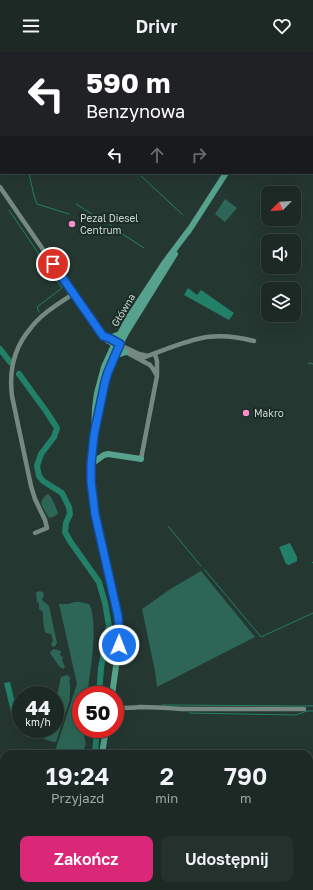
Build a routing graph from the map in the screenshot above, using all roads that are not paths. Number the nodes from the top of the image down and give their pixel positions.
1 (225, 174) edge
2 (0, 187) edge
3 (189, 230) junction
4 (73, 294) junction
5 (120, 334) junction
6 (106, 337) junction
7 (254, 341) dead end
8 (117, 345) junction
9 (126, 352) junction
10 (155, 354) junction
11 (114, 356) junction
12 (148, 356) junction
13 (139, 359) junction
14 (157, 376) junction
15 (94, 435) junction
16 (141, 459) joint
17 (91, 464) junction
18 (35, 533) dead end
19 (113, 686) edge
20 (124, 709) edge
21 (304, 709) dead end
22 (105, 738) edge
23 (103, 750) edge

1 - 3 main road, Główna
2 - 4 street
3 - 5 main road, Główna
3 - 8 main road, Główna
4 - 6 street
4 - 18 street
5 - 6 main road
5 - 8 main road, Główna
6 - 8 street
7 - 10 street
8 - 9 street
8 - 11 main road, Główna
8 - 12 street
8 - 15 main road, Główna
9 - 11 main road
9 - 13 street
10 - 12 street
10 - 14 street
11 - 15 main road, Główna
12 - 13 street
13 - 14 street
14 - 16 street
15 - 17 main road, Główna
16 - 17 main road
17 - 19 main road, Główna
20 - 21 street
22 - 23 main road

